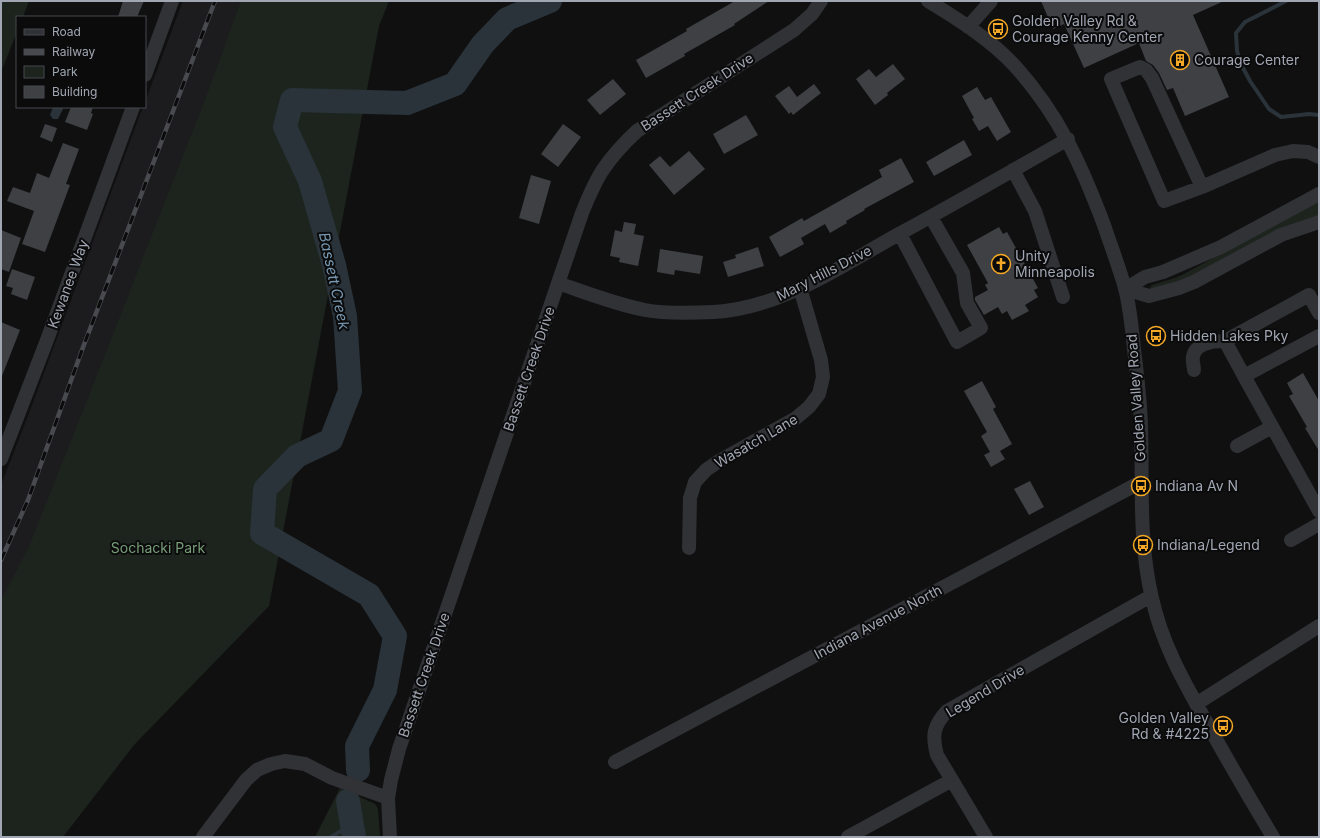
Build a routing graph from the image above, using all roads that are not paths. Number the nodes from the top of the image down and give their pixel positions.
1 (172, 1) edge
2 (821, 1) edge
3 (928, 1) edge
4 (991, 1) edge
5 (968, 27) junction
6 (146, 72) edge
7 (133, 108) edge
8 (1068, 139) junction
9 (1319, 157) edge
10 (1013, 170) junction
11 (1202, 187) junction
12 (1319, 194) edge
13 (931, 217) junction
14 (1319, 222) edge
15 (900, 234) junction
16 (558, 283) junction
17 (800, 288) junction
18 (1125, 290) junction
19 (1063, 298) dead end
20 (1319, 313) edge
21 (1319, 336) edge
22 (1225, 341) junction
23 (1194, 370) dead end
24 (1244, 376) junction
25 (1272, 427) junction
26 (1238, 446) dead end
27 (1, 459) edge
28 (1141, 482) junction
29 (1319, 511) edge
30 (1319, 524) edge
31 (1291, 540) dead end
32 (689, 548) dead end
33 (1151, 596) junction
34 (1319, 626) edge
35 (1196, 704) junction
36 (615, 762) dead end
37 (952, 780) junction
38 (388, 798) junction
39 (203, 837) edge
40 (390, 837) edge
41 (848, 837) edge
42 (986, 837) edge
43 (1273, 837) edge

1 - 6 street
2 - 16 street, Bassett Creek Drive
3 - 5 street, Golden Valley Road
4 - 5 street
5 - 8 street, Golden Valley Road
7 - 27 street, Kewanee Way
8 - 10 street, Mary Hills Drive
8 - 18 street, Golden Valley Road
9 - 11 street
10 - 13 street, Mary Hills Drive
10 - 19 street
11 - 11 street
12 - 18 street
13 - 15 street, Mary Hills Drive
13 - 15 street
14 - 18 street
15 - 17 street, Mary Hills Drive
16 - 17 street, Mary Hills Drive
16 - 38 street, Bassett Creek Drive
17 - 32 street, Wasatch Lane
18 - 28 street, Golden Valley Road
20 - 22 street
21 - 24 street
22 - 23 street
22 - 24 street
24 - 25 street
25 - 26 street
25 - 29 street
28 - 33 street, Golden Valley Road
28 - 36 street, Indiana Avenue North
30 - 31 street
33 - 35 street, Golden Valley Road
33 - 37 street, Legend Drive
34 - 35 street
35 - 43 street, Golden Valley Road
37 - 41 street
37 - 42 street, Legend Drive
38 - 39 street
38 - 40 street, Bassett Creek Drive

